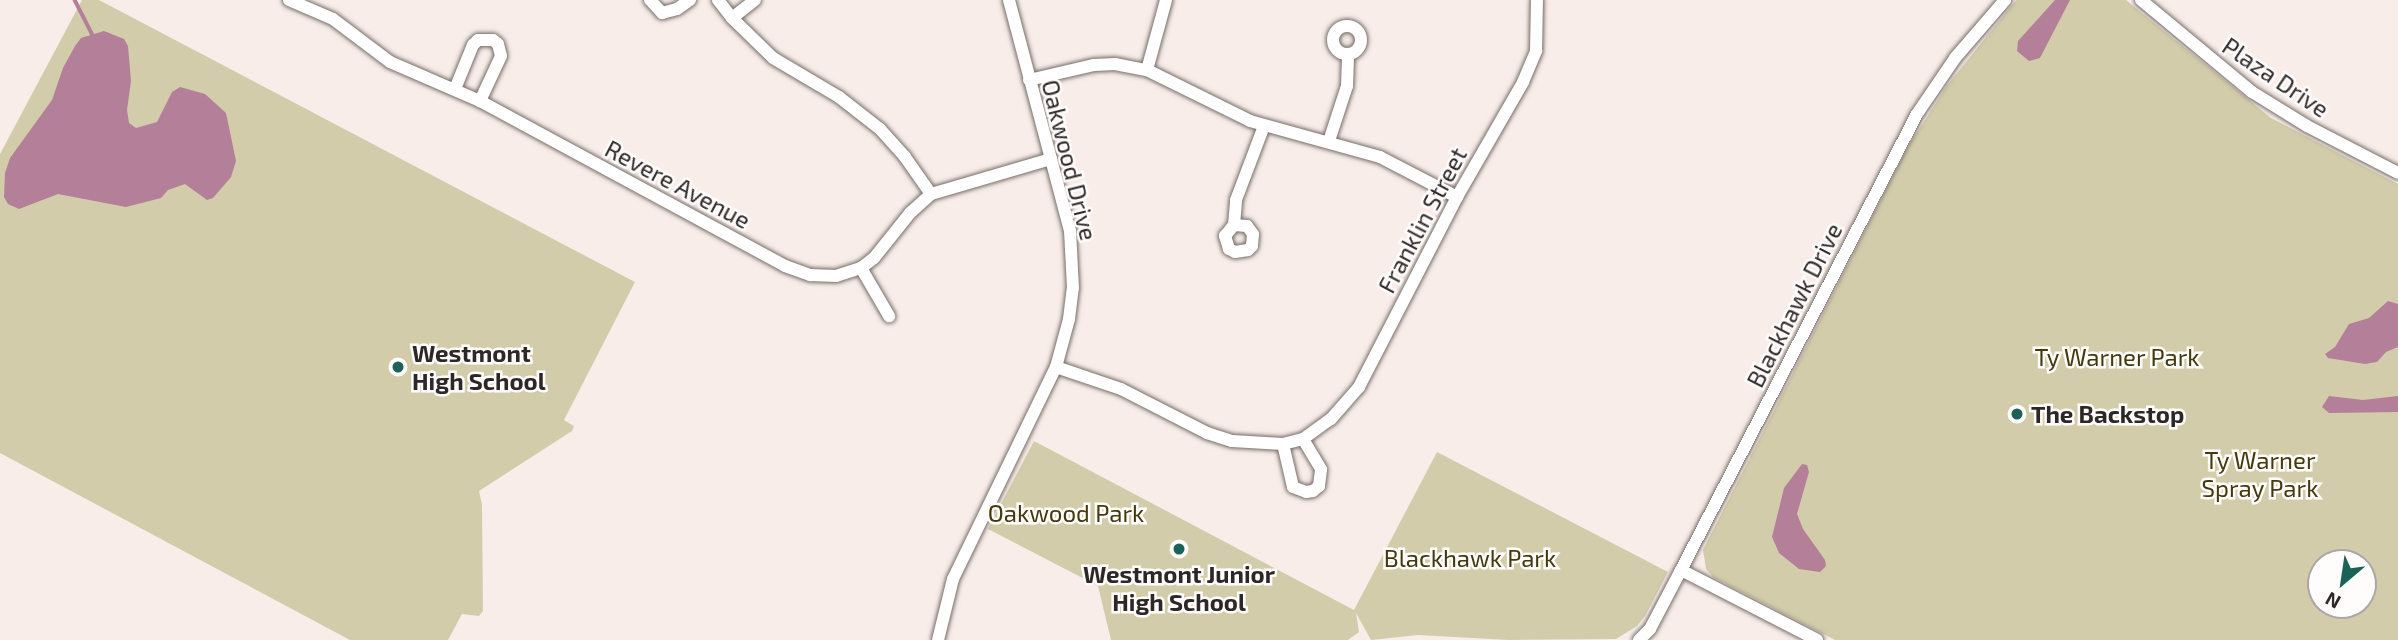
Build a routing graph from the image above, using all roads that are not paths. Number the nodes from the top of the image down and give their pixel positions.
1 (289, 0) edge
2 (650, 0) edge
3 (690, 0) edge
4 (718, 0) edge
5 (755, 0) edge
6 (1009, 0) edge
7 (1166, 0) edge
8 (1537, 0) edge
9 (2005, 0) edge
10 (2141, 0) edge
11 (322, 6) edge
12 (732, 18) junction
13 (1348, 55) dead end
14 (1147, 70) junction
15 (1029, 80) junction
16 (455, 89) junction
17 (480, 101) junction
18 (1264, 126) junction
19 (1329, 141) junction
20 (1051, 159) junction
21 (2398, 173) edge
22 (931, 194) junction
23 (1457, 197) junction
24 (1234, 225) dead end
25 (862, 268) junction
26 (889, 317) dead end
27 (1056, 367) junction
28 (1303, 439) junction
29 (1283, 444) junction
30 (1681, 570) junction
31 (938, 640) edge
32 (1639, 640) edge
33 (1817, 640) edge

1 - 11 street, Revere Avenue
2 - 3 street
4 - 12 street
5 - 12 street
6 - 15 street, Oakwood Drive
7 - 14 street
8 - 23 street, Franklin Street
9 - 30 street, Blackhawk Drive
10 - 21 street, Plaza Drive
11 - 16 street, Revere Avenue
12 - 22 street
13 - 19 street
14 - 15 street
14 - 18 street
15 - 20 street, Oakwood Drive
16 - 17 street, Revere Avenue
16 - 17 street
17 - 25 street, Revere Avenue
18 - 19 street
18 - 24 street
19 - 23 street
20 - 22 street
20 - 27 street, Oakwood Drive
22 - 25 street
23 - 28 street, Franklin Street
25 - 26 street
27 - 29 street
27 - 31 street, Oakwood Drive
28 - 29 street
28 - 29 street
30 - 32 street, Blackhawk Drive
30 - 33 street

